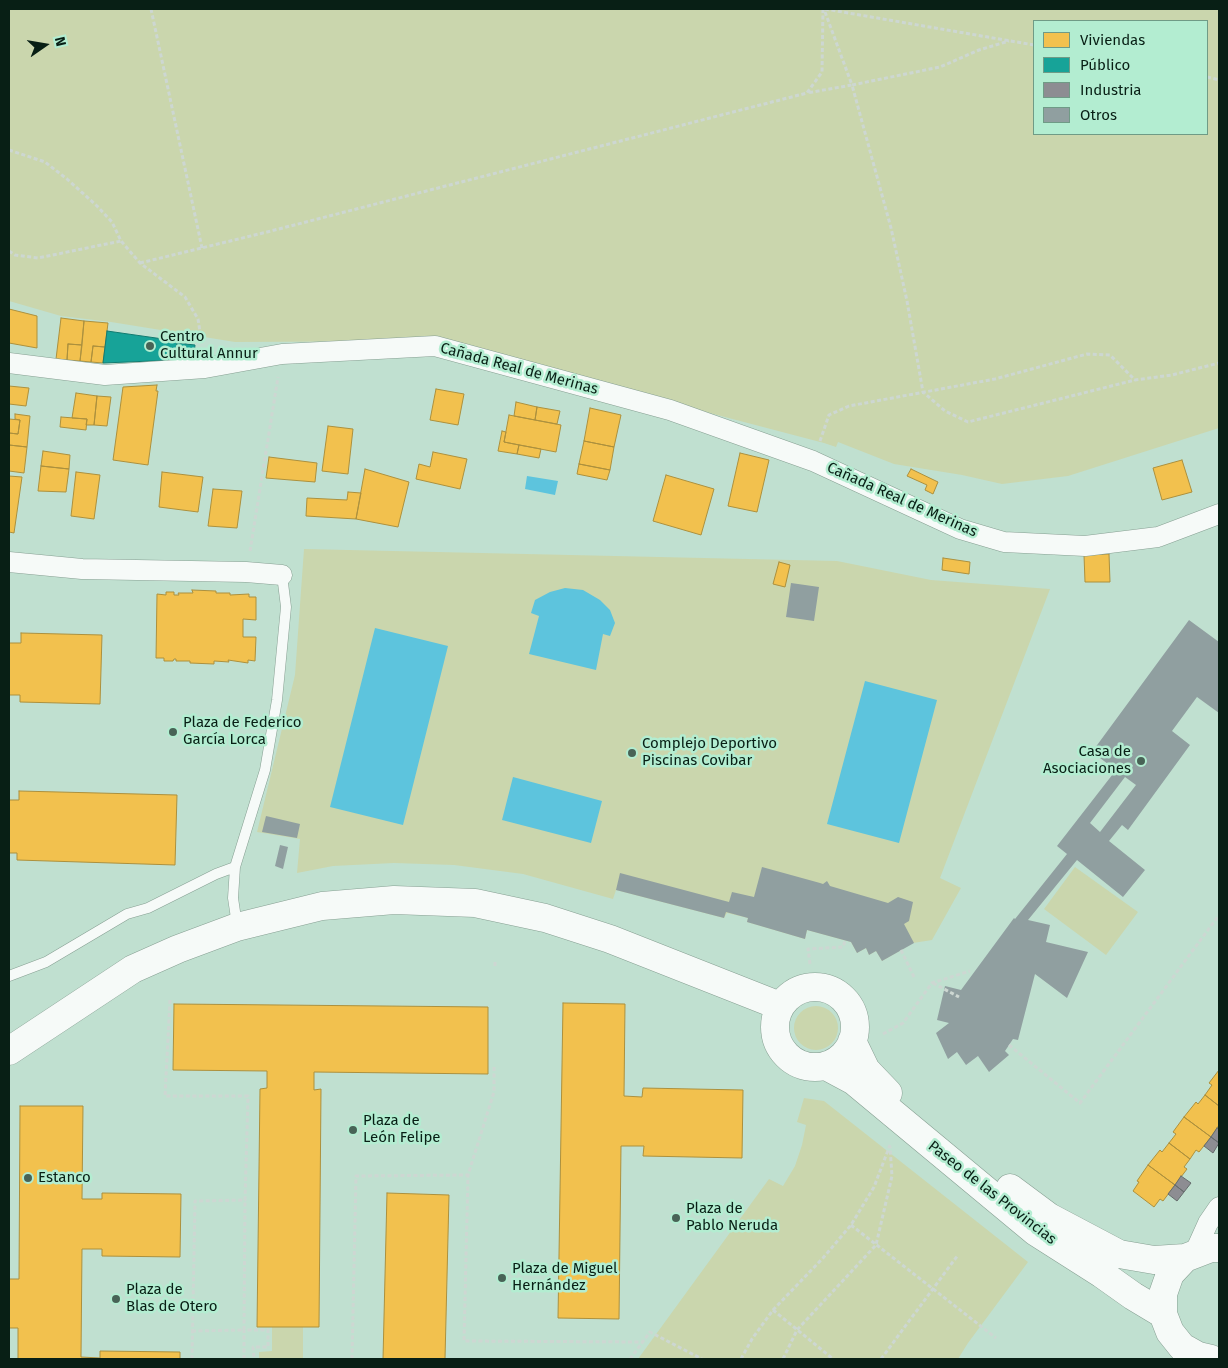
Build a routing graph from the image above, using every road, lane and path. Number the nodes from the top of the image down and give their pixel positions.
1 (151, 9) edge
2 (824, 9) edge
3 (1009, 41) junction
4 (1033, 45) edge
5 (852, 84) junction
6 (807, 93) junction
7 (9, 150) edge
8 (121, 240) junction
9 (202, 248) junction
10 (9, 251) edge
11 (140, 263) junction
12 (282, 354) junction
13 (9, 363) edge
14 (1219, 363) edge
15 (205, 368) junction
16 (1135, 380) junction
17 (924, 392) junction
18 (813, 461) junction
19 (1219, 514) edge
20 (9, 562) edge
21 (246, 572) junction
22 (282, 575) joint
23 (235, 867) junction
24 (1219, 915) edge
25 (237, 927) junction
26 (844, 941) dead end
27 (901, 950) dead end
28 (495, 960) dead end
29 (810, 964) dead end
30 (495, 966) dead end
31 (970, 971) dead end
32 (9, 976) edge
33 (914, 976) dead end
34 (932, 983) junction
35 (959, 997) dead end
36 (170, 1000) dead end
37 (780, 1006) junction
38 (883, 1034) dead end
39 (852, 1041) junction
40 (1009, 1045) dead end
41 (9, 1051) edge
42 (826, 1066) junction
43 (494, 1067) dead end
44 (894, 1137) dead end
45 (890, 1145) junction
46 (468, 1176) junction
47 (245, 1200) junction
48 (1219, 1207) edge
49 (851, 1225) junction
50 (876, 1245) junction
51 (1200, 1254) edge
52 (958, 1255) dead end
53 (932, 1289) junction
54 (773, 1310) junction
55 (1163, 1314) junction
56 (244, 1330) junction
57 (797, 1330) junction
58 (192, 1331) junction
59 (996, 1338) dead end
60 (642, 1342) junction
61 (1177, 1353) edge
62 (192, 1359) edge
63 (244, 1359) edge
64 (254, 1359) edge
65 (352, 1359) edge
66 (630, 1359) edge
67 (702, 1359) edge
68 (741, 1359) edge
69 (783, 1359) edge
70 (833, 1359) edge
71 (881, 1359) edge
72 (1211, 1359) edge

1 - 9 path
2 - 3 path
2 - 5 path
2 - 6 path
3 - 4 path
3 - 5 path
5 - 6 path
5 - 17 path
6 - 9 path
7 - 8 path
8 - 10 path
8 - 11 path
9 - 11 path
11 - 15 path
12 - 15 street, Cañada Real de Merinas
12 - 18 street, Cañada Real de Merinas
12 - 21 path
13 - 15 street, Cañada Real de Merinas
14 - 16 path
16 - 17 path
16 - 17 path
17 - 18 path
18 - 19 street, Cañada Real de Merinas
20 - 21 street
21 - 22 street
22 - 23 lane
23 - 25 lane
23 - 32 lane
24 - 40 path
25 - 37 street
25 - 41 street
26 - 29 path
27 - 33 path
28 - 30 path
31 - 34 path
34 - 35 path
34 - 38 path
36 - 47 path
37 - 39 street
37 - 42 street
39 - 42 street
39 - 51 street, Paseo de las Provincias
42 - 55 street, Paseo de las Provincias
43 - 46 path
44 - 45 path
45 - 49 path
45 - 50 path
46 - 60 path
46 - 65 path
47 - 56 path
47 - 58 path
48 - 51 street
49 - 50 path
49 - 54 path
50 - 53 path
50 - 57 path
51 - 55 street
52 - 53 path
53 - 59 path
53 - 71 path
54 - 57 path
54 - 68 path
55 - 61 street
56 - 58 path
56 - 63 path
56 - 64 path
57 - 69 path
57 - 70 path
58 - 62 path
60 - 66 path
60 - 67 path
61 - 72 street

